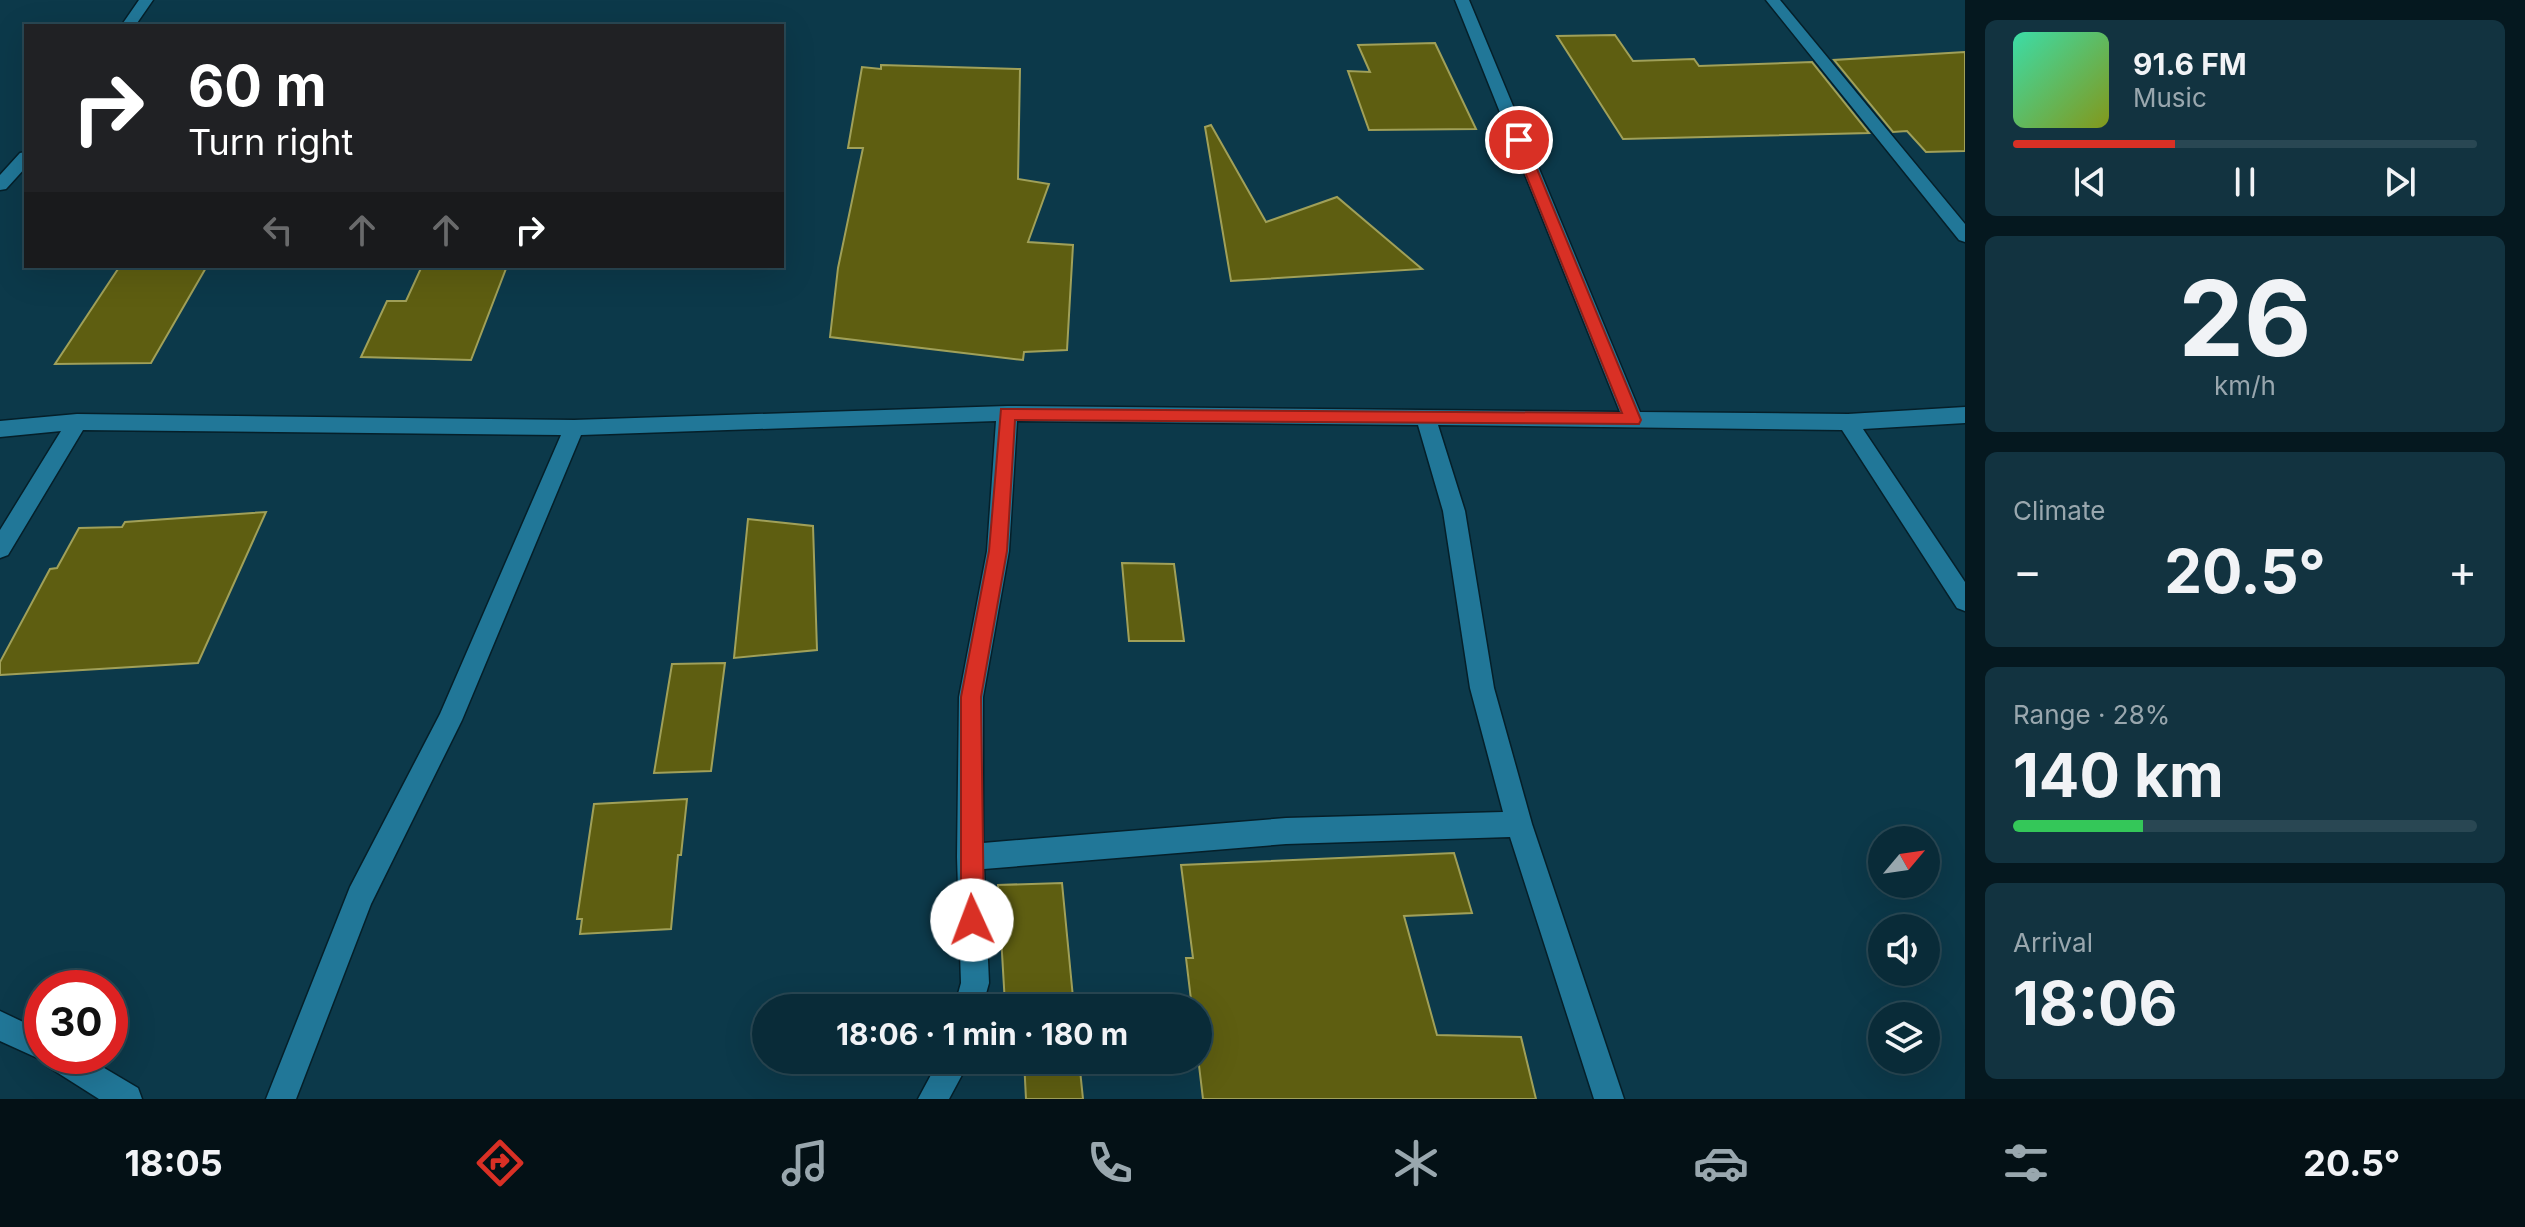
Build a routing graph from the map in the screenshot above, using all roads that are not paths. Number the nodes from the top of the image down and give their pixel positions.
1 (146, 0) edge
2 (1462, 0) edge
3 (1773, 0) edge
4 (129, 24) edge
5 (24, 159) edge
6 (0, 185) edge
7 (1965, 236) edge
8 (1007, 413) junction
9 (1965, 415) edge
10 (1426, 418) junction
11 (1633, 420) junction
12 (77, 422) junction
13 (1848, 422) junction
14 (574, 428) junction
15 (0, 429) edge
16 (0, 549) edge
17 (1965, 601) edge
18 (1519, 824) junction
19 (970, 857) junction
20 (972, 994) edge
21 (0, 1025) edge
22 (24, 1038) edge
23 (89, 1074) edge
24 (947, 1074) edge
25 (127, 1099) edge
26 (281, 1099) edge
27 (933, 1099) edge
28 (1609, 1099) edge

1 - 4 street
2 - 11 street
3 - 7 street
5 - 6 street
8 - 10 street
8 - 14 street
8 - 19 street
9 - 13 street
10 - 11 street
10 - 18 street
11 - 13 street
12 - 14 street
12 - 15 street
12 - 16 street
13 - 17 street
14 - 26 street
18 - 19 street
18 - 28 street
19 - 20 street
21 - 22 street
23 - 25 street
24 - 27 street

